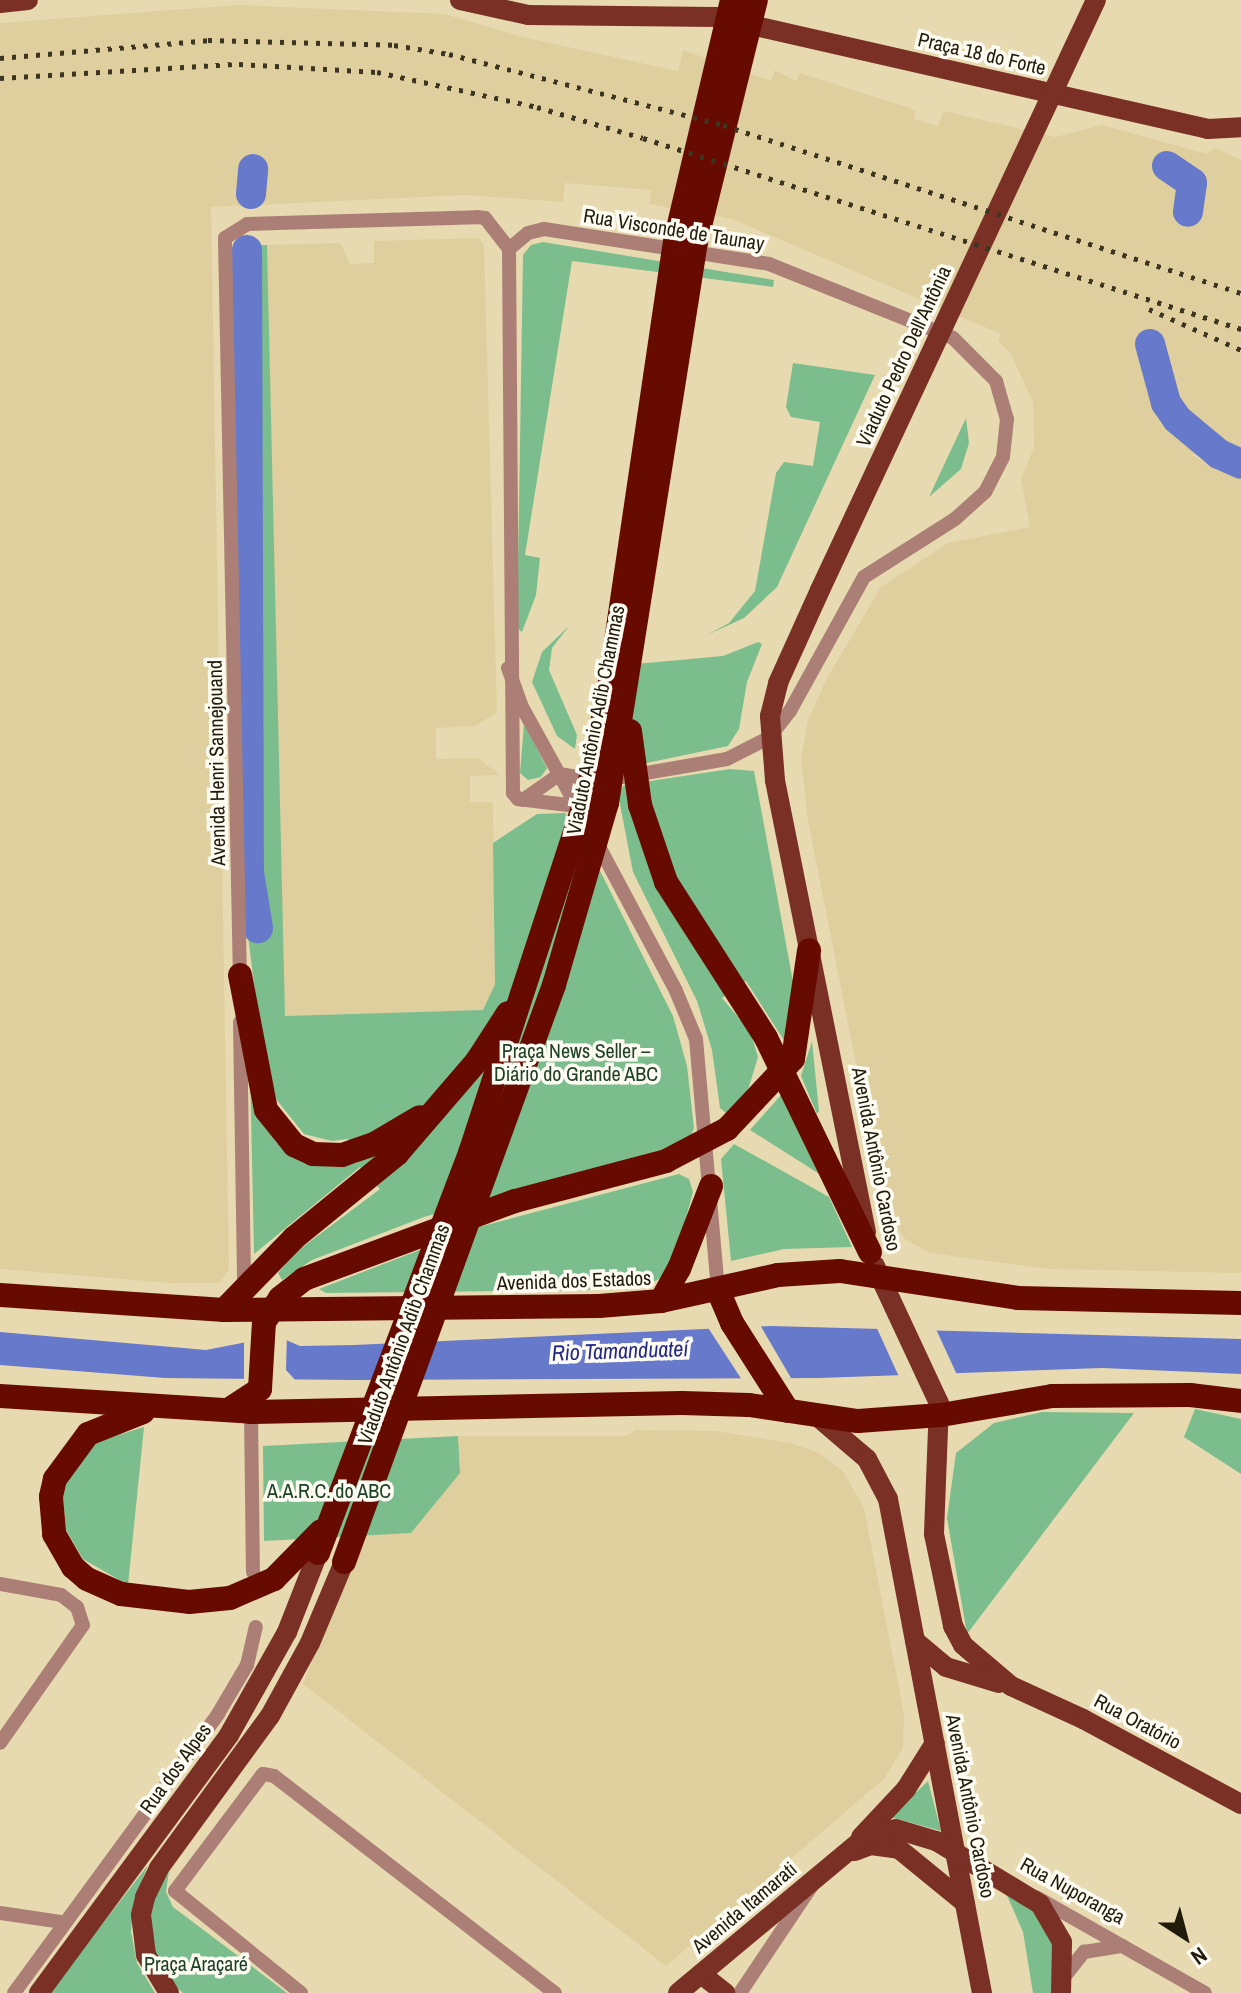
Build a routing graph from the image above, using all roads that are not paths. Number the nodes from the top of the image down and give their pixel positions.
1 (28, 0) edge
2 (460, 0) edge
3 (756, 0) edge
4 (1096, 0) edge
5 (0, 3) edge
6 (724, 9) edge
7 (1239, 128) edge
8 (509, 249) junction
9 (508, 668) junction
10 (627, 700) junction
11 (770, 737) junction
12 (560, 774) junction
13 (600, 781) junction
14 (523, 800) junction
15 (577, 806) junction
16 (621, 887) junction
17 (809, 950) junction
18 (240, 975) junction
19 (531, 977) junction
20 (784, 1071) junction
21 (442, 1104) junction
22 (708, 1141) junction
23 (711, 1186) junction
24 (870, 1252) junction
25 (879, 1278) junction
26 (718, 1290) junction
27 (0, 1295) edge
28 (661, 1301) junction
29 (237, 1303) junction
30 (1241, 1303) edge
31 (266, 1320) junction
32 (0, 1396) edge
33 (1241, 1401) edge
34 (155, 1409) junction
35 (226, 1411) junction
36 (788, 1411) junction
37 (251, 1412) junction
38 (941, 1415) junction
39 (819, 1418) junction
40 (332, 1516) junction
41 (318, 1553) joint
42 (344, 1562) joint
43 (253, 1572) dead end
44 (0, 1584) edge
45 (953, 1626) joint
46 (256, 1627) dead end
47 (915, 1641) junction
48 (1011, 1686) junction
49 (0, 1743) edge
50 (935, 1743) junction
51 (1241, 1804) edge
52 (848, 1852) junction
53 (955, 1852) junction
54 (817, 1877) junction
55 (1029, 1893) junction
56 (965, 1903) junction
57 (0, 1913) edge
58 (62, 1922) junction
59 (1126, 1946) junction
60 (701, 1974) junction
61 (1063, 1984) edge
62 (14, 1993) edge
63 (39, 1993) edge
64 (169, 1993) edge
65 (301, 1993) edge
66 (555, 1993) edge
67 (678, 1993) edge
68 (725, 1993) edge
69 (740, 1993) edge
70 (982, 1993) edge
71 (1205, 1993) edge

1 - 5 main road
2 - 6 main road, Praça 18 do Forte
3 - 10 highway, Viaduto Antônio Adib Chammas
4 - 11 main road, Viaduto Pedro Dell'Antônia
6 - 7 main road, Praça 18 do Forte
6 - 19 highway, Viaduto Antônio Adib Chammas
8 - 9 street
8 - 11 street, Rua Visconde de Taunay
8 - 18 street, Avenida Henri Sannejouand
9 - 12 street
9 - 14 street
10 - 20 highway
10 - 42 highway, Viaduto Antônio Adib Chammas
11 - 13 street
11 - 17 main road, Avenida Antônio Cardoso
12 - 13 street
12 - 14 street
12 - 15 street
13 - 16 street
14 - 15 street
15 - 16 street
16 - 22 street
17 - 20 highway
17 - 24 main road, Avenida Antônio Cardoso
18 - 21 highway
18 - 29 street, Avenida Henri Sannejouand
19 - 21 highway
19 - 40 highway, Viaduto Antônio Adib Chammas
20 - 22 highway
20 - 24 highway
21 - 29 highway
22 - 23 street
22 - 31 highway
23 - 26 street
23 - 28 highway
24 - 25 main road, Avenida Antônio Cardoso
25 - 26 highway, Avenida dos Estados
25 - 30 highway, Avenida dos Estados
25 - 38 main road, Avenida Antônio Cardoso
26 - 28 highway, Avenida dos Estados
26 - 36 highway
27 - 29 highway, Avenida dos Estados
28 - 31 highway, Avenida dos Estados
29 - 31 highway, Avenida dos Estados
31 - 35 highway
32 - 34 highway
33 - 38 highway
34 - 35 highway
34 - 40 highway
35 - 37 highway
36 - 37 highway
36 - 39 highway
37 - 43 street
38 - 39 highway
38 - 45 main road, Avenida Antônio Cardoso
39 - 47 main road, Avenida Antônio Cardoso
40 - 41 highway, Viaduto Antônio Adib Chammas
41 - 63 main road, Rua dos Alpes
42 - 64 main road
44 - 49 street
45 - 48 main road, Rua Oratório
46 - 58 street, Rua dos Alpes
47 - 48 main road, Rua Oratório
47 - 50 main road, Avenida Antônio Cardoso
48 - 51 main road, Rua Oratório
50 - 52 main road
50 - 53 main road, Avenida Antônio Cardoso
52 - 53 main road, Avenida Itamarati
52 - 54 main road, Avenida Itamarati
52 - 56 main road, Avenida Itamarati
53 - 55 main road, Rua Nuporanga
53 - 56 main road, Avenida Antônio Cardoso
54 - 60 main road, Avenida Itamarati
54 - 69 street
55 - 59 street, Rua Nuporanga
55 - 61 main road, Avenida Antônio Cardoso
56 - 70 main road, Avenida Antônio Cardoso
57 - 58 street
58 - 62 street, Rua dos Alpes
59 - 61 street, Rua Nuporanga
59 - 71 street, Rua Nuporanga
60 - 67 main road, Avenida Itamarati
60 - 68 main road
65 - 66 street

